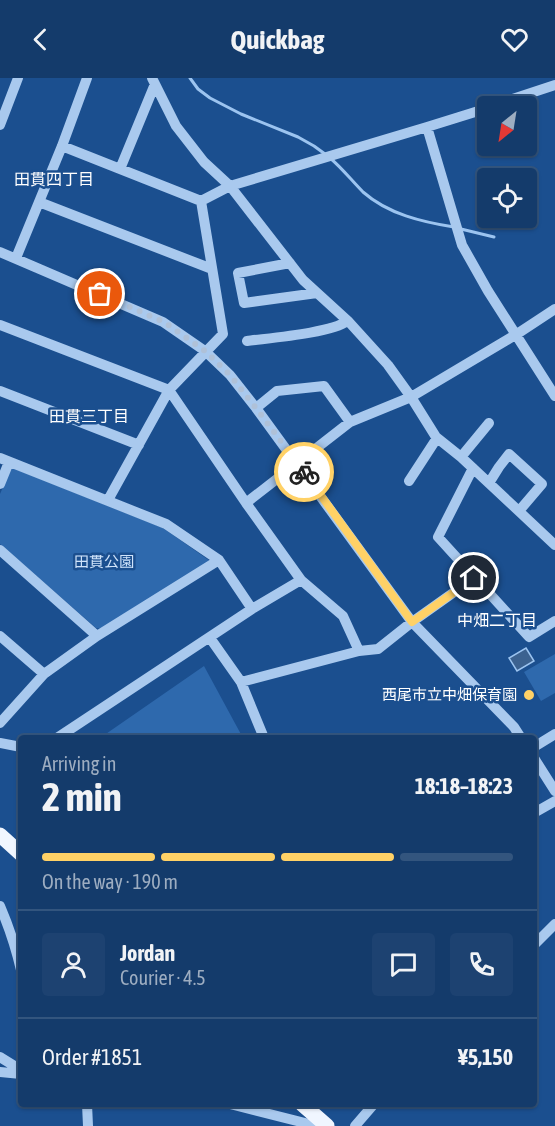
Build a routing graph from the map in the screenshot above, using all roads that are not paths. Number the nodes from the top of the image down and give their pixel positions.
1 (18, 78) edge
2 (87, 78) edge
3 (153, 81) edge
4 (555, 86) edge
5 (524, 96) edge
6 (477, 111) edge
7 (0, 125) edge
8 (427, 127) junction
9 (62, 146) junction
10 (120, 169) junction
11 (230, 186) junction
12 (201, 201) junction
13 (39, 202) junction
14 (0, 252) edge
15 (16, 258) junction
16 (290, 263) junction
17 (212, 269) junction
18 (317, 293) junction
19 (555, 309) edge
20 (347, 321) junction
21 (0, 325) edge
22 (517, 334) junction
23 (247, 341) dead end
24 (205, 351) junction
25 (169, 390) junction
26 (0, 391) edge
27 (555, 395) edge
28 (411, 397) junction
29 (256, 408) junction
30 (350, 422) junction
31 (489, 423) dead end
32 (437, 438) junction
33 (139, 445) junction
34 (461, 457) junction
35 (4, 460) edge
36 (298, 464) junction
37 (473, 468) junction
38 (410, 481) dead end
39 (489, 483) junction
40 (0, 484) edge
41 (108, 500) junction
42 (246, 503) junction
43 (519, 511) junction
44 (555, 545) edge
45 (0, 550) edge
46 (219, 560) junction
47 (474, 578) junction
48 (301, 580) junction
49 (252, 609) junction
50 (555, 621) edge
51 (412, 622) junction
52 (0, 636) edge
53 (97, 636) junction
54 (210, 638) junction
55 (359, 651) junction
56 (44, 674) junction
57 (241, 682) junction
58 (0, 723) edge
59 (555, 734) edge
60 (62, 735) edge
61 (263, 735) edge
62 (519, 735) edge
63 (0, 742) edge
64 (537, 745) edge
65 (18, 746) edge
66 (537, 763) edge
67 (555, 791) edge
68 (555, 801) edge
69 (537, 811) edge
70 (0, 835) edge
71 (18, 851) edge
72 (0, 906) edge
73 (555, 924) edge
74 (537, 942) edge
75 (18, 959) edge
76 (0, 1057) edge
77 (18, 1070) edge
78 (0, 1072) edge
79 (18, 1072) edge
80 (87, 1107) edge
81 (243, 1107) edge
82 (305, 1107) edge
83 (371, 1107) edge
84 (88, 1126) edge
85 (317, 1126) edge
86 (327, 1126) edge
87 (355, 1126) edge

1 - 7 street
2 - 9 street
3 - 10 street
3 - 11 street
4 - 5 street
6 - 8 street
8 - 11 street
8 - 22 street
9 - 10 street
9 - 13 street
10 - 12 street
11 - 12 street
11 - 16 street
12 - 17 street
13 - 15 street
13 - 17 street
14 - 15 street
15 - 24 street
16 - 18 street
16 - 18 street
17 - 24 street
18 - 20 street
19 - 22 street
20 - 23 street
20 - 28 street
21 - 25 street
22 - 27 street
22 - 28 street
24 - 25 street
24 - 29 street
25 - 33 street
25 - 42 street
26 - 33 street
28 - 30 street
28 - 32 street
29 - 30 street
29 - 36 street
30 - 36 street
31 - 34 street
32 - 34 street
32 - 38 street
33 - 41 street
34 - 37 street
35 - 40 street
35 - 41 street
36 - 42 street
36 - 51 street
37 - 39 street
37 - 47 street
39 - 43 street
39 - 43 street
41 - 46 street
42 - 48 street
43 - 44 street
45 - 53 street
46 - 49 street
46 - 53 street
47 - 50 street
47 - 51 street
48 - 49 street
48 - 55 street
49 - 54 street
51 - 55 street
51 - 62 street
52 - 56 street
53 - 56 street
54 - 57 street
54 - 60 street
55 - 57 street
56 - 58 street
57 - 61 street
59 - 64 street
63 - 65 street
66 - 67 street
68 - 69 street
70 - 71 main road
72 - 75 street
73 - 74 street
76 - 77 street
78 - 79 street
80 - 84 street
81 - 85 street
82 - 86 main road
83 - 87 street

